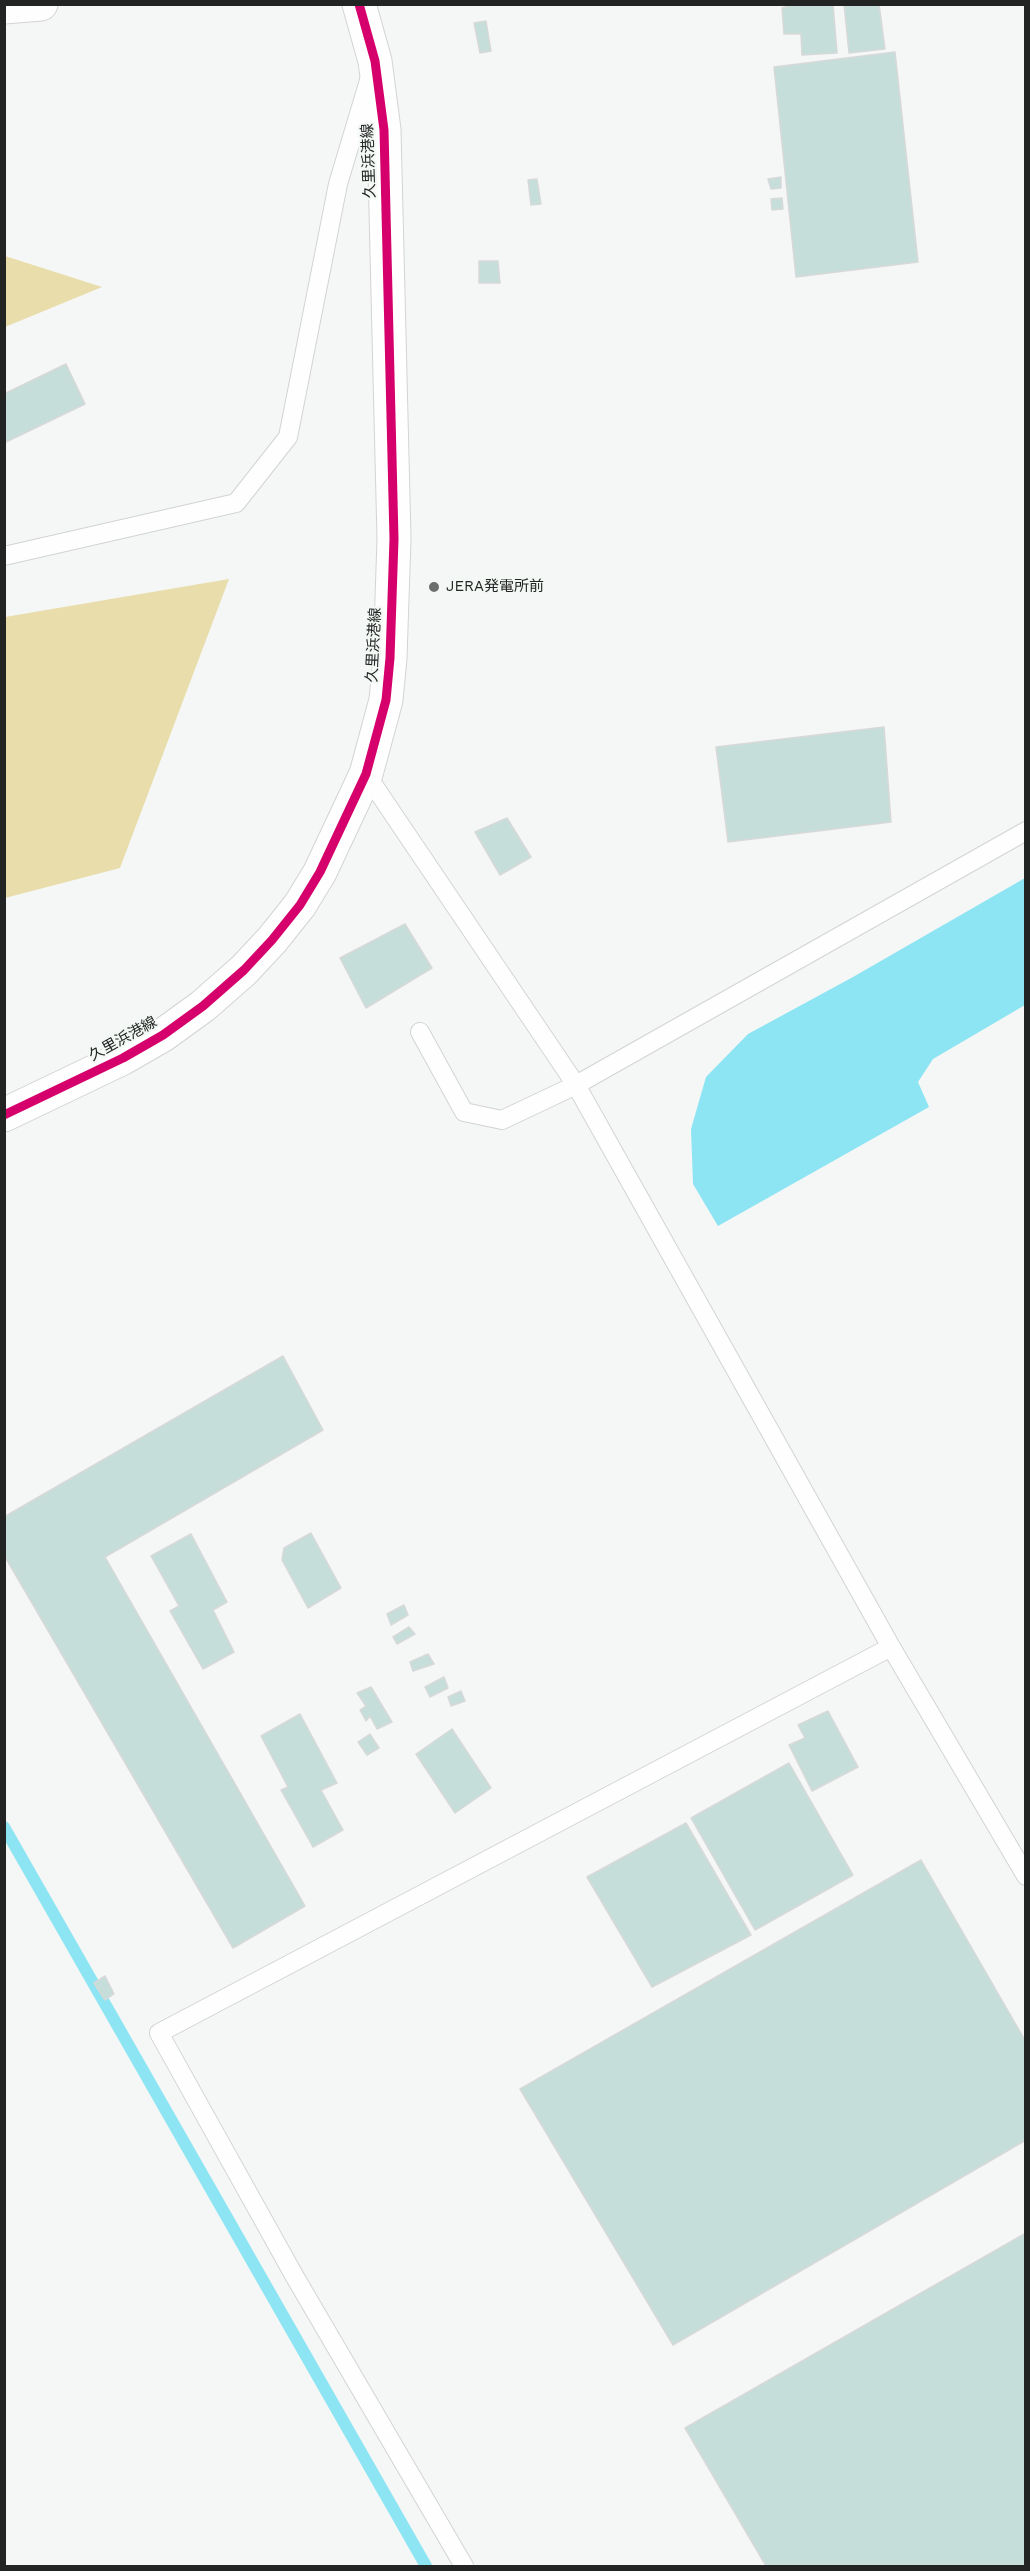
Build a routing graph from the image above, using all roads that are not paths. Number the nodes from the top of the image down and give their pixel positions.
1 (360, 4) edge
2 (375, 61) junction
3 (4, 556) edge
4 (366, 774) junction
5 (1026, 831) edge
6 (420, 1032) dead end
7 (576, 1085) junction
8 (4, 1115) edge
9 (891, 1647) junction
10 (1026, 1876) edge
11 (465, 2566) edge

1 - 2 main road, 久里浜港線
2 - 3 lane
2 - 4 main road, 久里浜港線
4 - 7 lane
4 - 8 main road, 久里浜港線
5 - 7 lane
6 - 7 lane
7 - 9 lane
9 - 10 lane
9 - 11 lane

